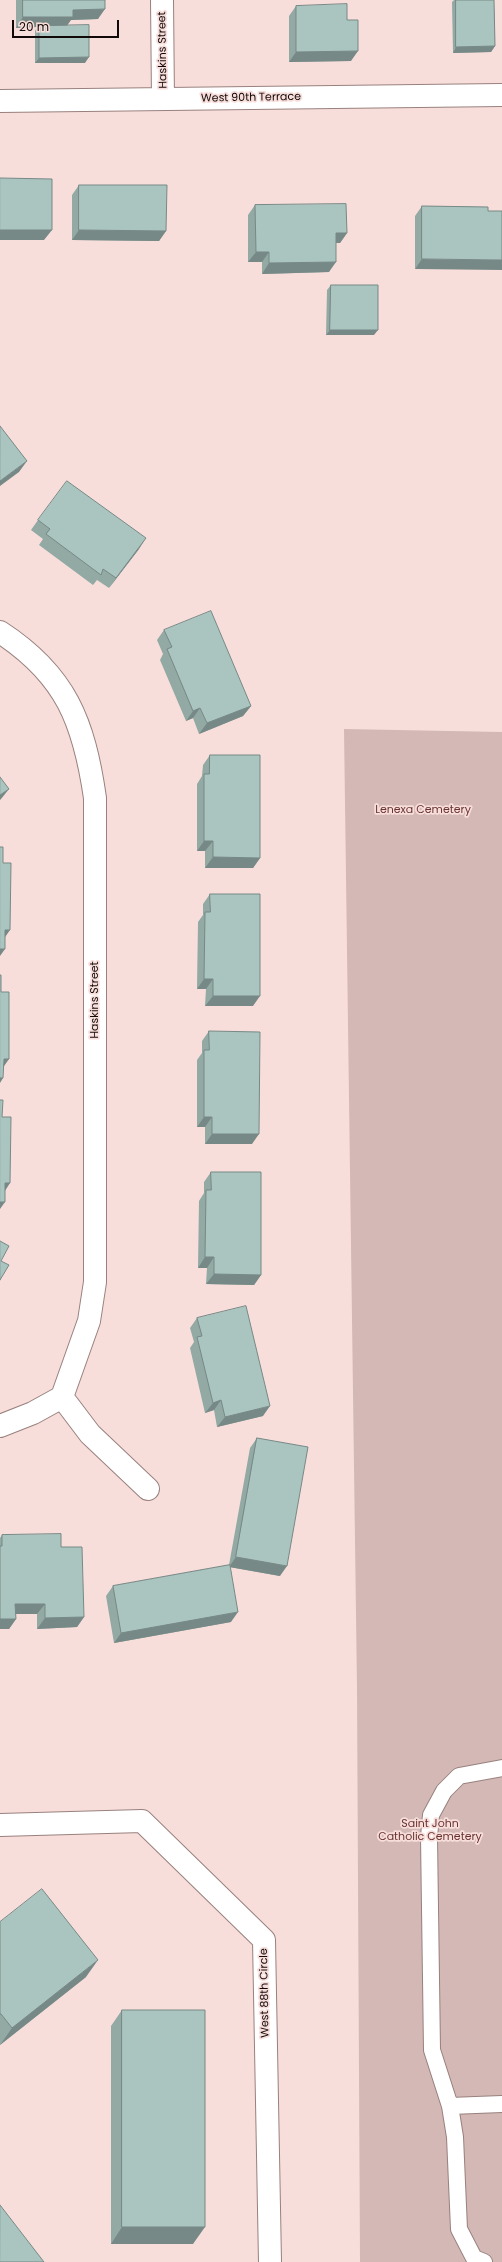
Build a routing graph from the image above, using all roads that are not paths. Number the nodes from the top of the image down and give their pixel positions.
1 (162, 0) edge
2 (502, 95) edge
3 (163, 99) junction
4 (0, 102) edge
5 (0, 632) edge
6 (62, 1397) junction
7 (0, 1426) edge
8 (148, 1489) dead end
9 (502, 1768) edge
10 (0, 1825) edge
11 (502, 2104) edge
12 (450, 2106) junction
13 (270, 2262) edge
14 (484, 2262) edge

1 - 3 street, Haskins Street
2 - 3 street, West 90th Terrace
3 - 4 street, West 90th Terrace
5 - 6 street, Haskins Street
6 - 7 street
6 - 8 street
9 - 12 lane
10 - 13 street, West 88th Circle
11 - 12 lane
12 - 14 lane

